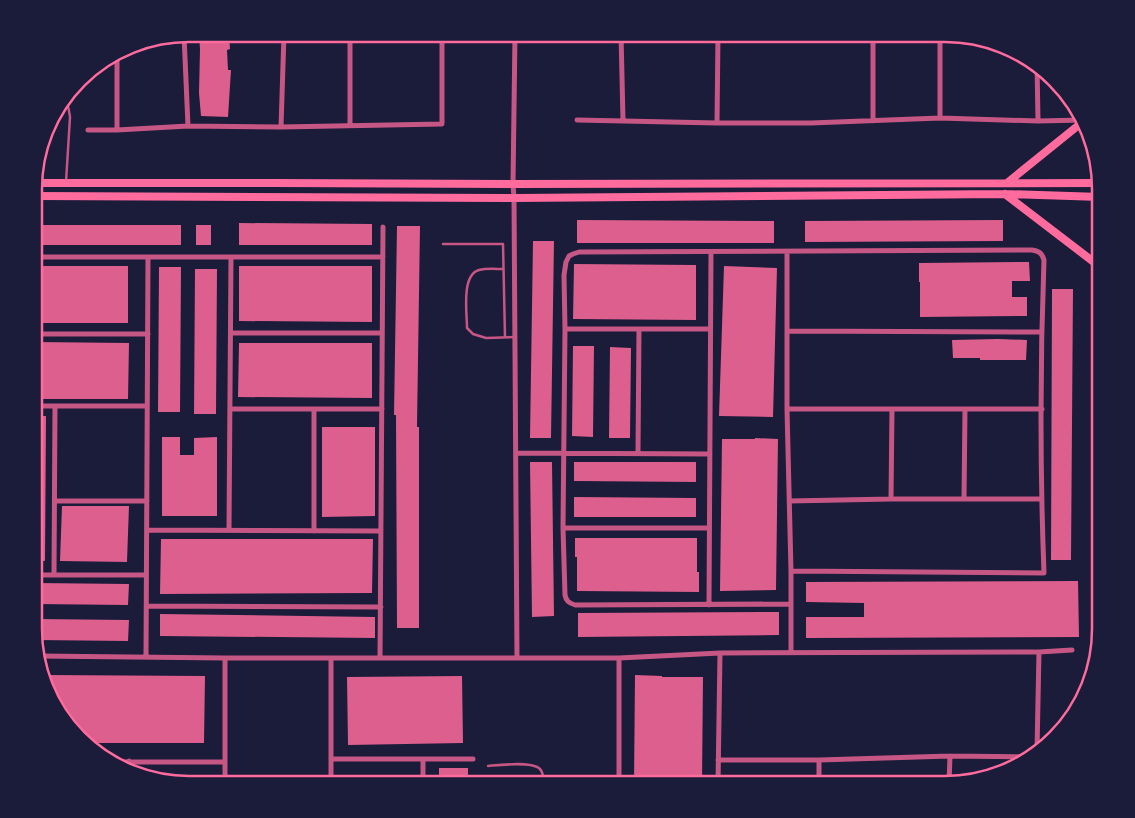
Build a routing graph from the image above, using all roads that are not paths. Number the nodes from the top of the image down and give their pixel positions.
1 (184, 43) edge
2 (284, 43) edge
3 (350, 43) edge
4 (442, 43) edge
5 (515, 43) edge
6 (621, 43) edge
7 (718, 43) edge
8 (873, 43) edge
9 (940, 43) edge
10 (117, 62) edge
11 (1037, 75) edge
12 (68, 107) edge
13 (940, 118) junction
14 (577, 120) dead end
15 (623, 120) junction
16 (1075, 120) edge
17 (873, 121) junction
18 (1038, 121) junction
19 (717, 123) junction
20 (350, 125) junction
21 (188, 126) junction
22 (281, 126) junction
23 (1078, 126) edge
24 (88, 130) dead end
25 (117, 130) junction
26 (43, 183) edge
27 (66, 183) junction
28 (1007, 183) junction
29 (1092, 183) edge
30 (513, 184) junction
31 (1005, 194) junction
32 (42, 196) edge
33 (1092, 197) edge
34 (514, 198) junction
35 (383, 227) dead end
36 (444, 244) dead end
37 (711, 252) junction
38 (787, 252) junction
39 (42, 257) edge
40 (148, 257) junction
41 (231, 257) junction
42 (382, 257) junction
43 (1092, 261) edge
44 (503, 269) junction
45 (565, 329) junction
46 (639, 329) junction
47 (710, 329) junction
48 (788, 332) junction
49 (1042, 332) junction
50 (230, 333) junction
51 (382, 333) junction
52 (42, 334) edge
53 (148, 334) junction
54 (515, 337) junction
55 (505, 338) junction
56 (42, 406) edge
57 (55, 406) junction
58 (147, 406) junction
59 (230, 409) junction
60 (382, 409) junction
61 (787, 409) junction
62 (892, 409) junction
63 (965, 409) junction
64 (1042, 409) junction
65 (314, 410) junction
66 (516, 453) junction
67 (564, 453) junction
68 (638, 454) junction
69 (710, 454) junction
70 (891, 499) junction
71 (964, 499) junction
72 (1041, 499) junction
73 (55, 501) junction
74 (147, 501) junction
75 (789, 501) junction
76 (563, 528) junction
77 (709, 528) junction
78 (147, 530) junction
79 (230, 530) junction
80 (381, 530) junction
81 (314, 531) junction
82 (791, 571) junction
83 (43, 575) edge
84 (54, 575) junction
85 (146, 576) junction
86 (790, 604) junction
87 (709, 605) junction
88 (146, 606) junction
89 (381, 607) junction
90 (1072, 650) dead end
91 (791, 652) junction
92 (1039, 652) junction
93 (720, 653) junction
94 (45, 656) edge
95 (146, 657) junction
96 (225, 658) junction
97 (331, 658) junction
98 (380, 658) junction
99 (517, 658) junction
100 (619, 658) junction
101 (1037, 743) edge
102 (950, 756) junction
103 (1017, 757) edge
104 (331, 759) junction
105 (423, 759) junction
106 (473, 759) dead end
107 (718, 760) junction
108 (819, 760) junction
109 (129, 762) edge
110 (225, 762) junction
111 (488, 766) dead end
112 (225, 775) edge
113 (331, 775) edge
114 (423, 775) edge
115 (543, 775) edge
116 (619, 776) edge
117 (718, 776) edge
118 (819, 776) edge
119 (950, 776) edge

1 - 21 street
2 - 22 street
3 - 20 street
4 - 20 street
5 - 30 street
6 - 15 street
7 - 19 street
8 - 17 street
9 - 13 street
10 - 25 street
11 - 18 street
12 - 27 lane
13 - 17 street
13 - 18 street
14 - 15 street
15 - 19 street
16 - 18 street
17 - 19 street
20 - 22 street
21 - 22 street
21 - 25 street
23 - 28 main road
24 - 25 street
26 - 27 main road
27 - 30 main road
28 - 29 main road
28 - 30 main road
30 - 34 street
31 - 33 main road
31 - 34 main road
31 - 43 main road
32 - 34 main road
34 - 54 street
35 - 42 street
36 - 44 lane
37 - 38 street
37 - 45 street
37 - 47 street
38 - 48 street
38 - 49 street
39 - 40 street
40 - 41 street
40 - 53 street
41 - 42 street
41 - 50 street
42 - 51 street
44 - 55 lane
44 - 55 lane
45 - 46 street
45 - 67 street
46 - 47 street
46 - 68 street
47 - 69 street
48 - 49 street
48 - 61 street
49 - 64 street
50 - 51 street
50 - 59 street
51 - 60 street
52 - 53 street
53 - 58 street
54 - 55 lane
54 - 66 street
56 - 57 street
57 - 58 street
57 - 73 street
58 - 74 street
59 - 65 street
59 - 79 street
60 - 65 street
60 - 80 street
61 - 62 street
61 - 75 street
62 - 63 street
62 - 70 street
63 - 64 street
63 - 71 street
64 - 72 street
65 - 81 street
66 - 67 street
66 - 99 street
67 - 68 street
67 - 76 street
68 - 69 street
69 - 77 street
70 - 71 street
70 - 75 street
71 - 72 street
72 - 82 street
73 - 74 street
73 - 84 street
74 - 78 street
75 - 82 street
76 - 77 street
76 - 87 street
77 - 87 street
78 - 79 street
78 - 85 street
79 - 81 street
80 - 81 street
80 - 89 street
82 - 86 street
83 - 84 street
84 - 85 street
85 - 88 street
86 - 87 street
86 - 91 street
88 - 89 street
88 - 95 street
89 - 98 street
90 - 92 street
91 - 92 street
91 - 93 street
92 - 101 street
93 - 100 street
93 - 107 street
94 - 95 street
95 - 96 street
96 - 97 street
96 - 110 street
97 - 98 street
97 - 104 street
98 - 99 street
99 - 100 street
100 - 116 street
102 - 103 street
102 - 108 street
102 - 119 street
104 - 105 street
104 - 113 street
105 - 106 street
105 - 114 street
107 - 108 street
107 - 117 street
108 - 118 street
109 - 110 street
110 - 112 street
111 - 115 lane

